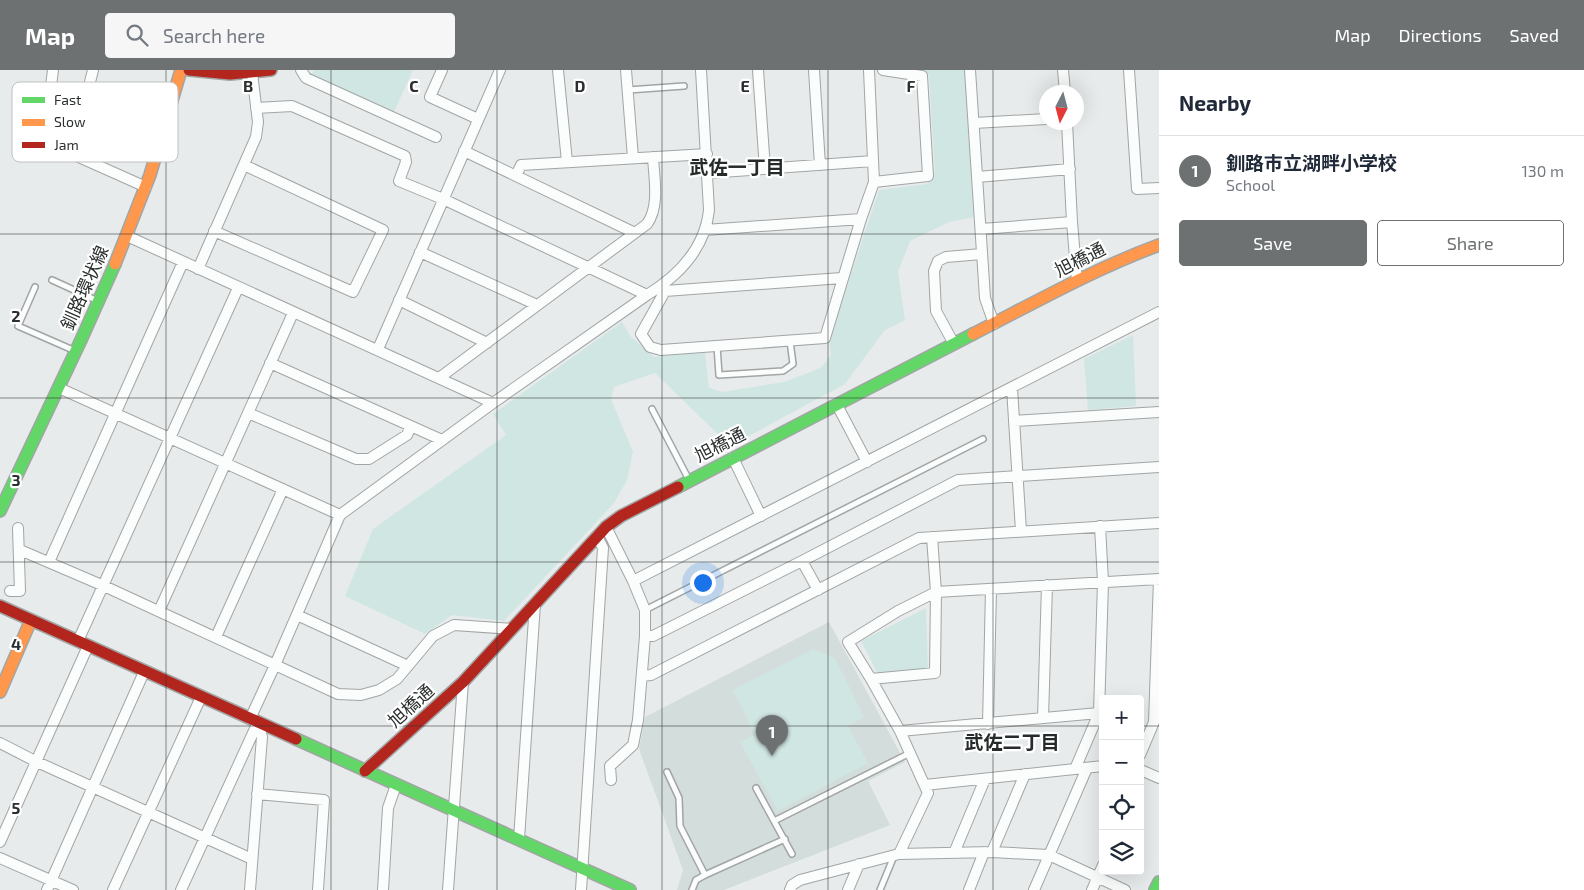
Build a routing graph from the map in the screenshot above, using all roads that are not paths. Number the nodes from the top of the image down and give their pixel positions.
1 (181, 70) edge
2 (189, 70) edge
3 (271, 70) edge
4 (301, 70) edge
5 (442, 70) edge
6 (500, 70) edge
7 (558, 70) edge
8 (626, 70) edge
9 (701, 70) edge
10 (758, 70) edge
11 (814, 70) edge
12 (869, 70) edge
13 (883, 70) edge
14 (970, 70) edge
15 (978, 70) edge
16 (1063, 70) edge
17 (1129, 70) edge
18 (252, 74) junction
19 (177, 82) edge
20 (1064, 85) edge
21 (684, 86) dead end
22 (628, 90) junction
23 (256, 108) junction
24 (478, 119) junction
25 (1039, 119) edge
26 (974, 123) junction
27 (1068, 130) edge
28 (436, 138) dead end
29 (464, 151) junction
30 (707, 154) junction
31 (653, 157) junction
32 (632, 158) junction
33 (873, 161) junction
34 (90, 162) edge
35 (153, 162) edge
36 (566, 162) junction
37 (244, 165) junction
38 (820, 165) junction
39 (765, 169) junction
40 (1070, 169) junction
41 (708, 173) junction
42 (516, 176) junction
43 (977, 177) junction
44 (874, 182) junction
45 (146, 187) junction
46 (1159, 188) edge
47 (443, 200) junction
48 (860, 219) junction
49 (1072, 222) junction
50 (981, 229) junction
51 (705, 230) junction
52 (214, 231) junction
53 (635, 233) junction
54 (127, 236) junction
55 (1159, 245) edge
56 (420, 252) junction
57 (982, 254) junction
58 (183, 262) junction
59 (198, 268) junction
60 (587, 268) junction
61 (842, 278) junction
62 (52, 280) dead end
63 (1077, 281) junction
64 (35, 287) dead end
65 (238, 288) junction
66 (664, 288) junction
67 (647, 295) junction
68 (399, 300) junction
69 (98, 301) junction
70 (537, 306) junction
71 (1159, 312) edge
72 (293, 313) junction
73 (994, 324) junction
74 (790, 340) junction
75 (487, 342) junction
76 (954, 344) junction
77 (717, 346) junction
78 (378, 349) junction
79 (76, 352) junction
80 (270, 363) junction
81 (439, 378) junction
82 (59, 388) junction
83 (1012, 388) junction
84 (492, 402) junction
85 (837, 405) junction
86 (652, 409) dead end
87 (1159, 412) edge
88 (115, 413) junction
89 (248, 413) junction
90 (1014, 421) junction
91 (411, 426) junction
92 (170, 438) junction
93 (983, 439) dead end
94 (442, 440) junction
95 (733, 458) junction
96 (867, 462) junction
97 (225, 463) junction
98 (1159, 467) edge
99 (1018, 476) junction
100 (690, 481) junction
101 (283, 489) junction
102 (0, 511) edge
103 (340, 515) junction
104 (761, 516) junction
105 (1159, 523) edge
106 (1100, 526) junction
107 (606, 527) junction
108 (18, 528) dead end
109 (1021, 531) junction
110 (597, 536) junction
111 (932, 537) junction
112 (20, 550) junction
113 (802, 561) junction
114 (49, 562) junction
115 (1159, 579) edge
116 (633, 581) junction
117 (1103, 582) junction
118 (1047, 585) junction
119 (104, 586) junction
120 (991, 589) junction
121 (818, 590) junction
122 (10, 591) dead end
123 (936, 592) junction
124 (535, 604) junction
125 (0, 606) edge
126 (644, 610) junction
127 (159, 611) junction
128 (297, 615) junction
129 (31, 620) junction
130 (512, 629) junction
131 (645, 636) junction
132 (216, 638) junction
133 (83, 644) junction
134 (275, 665) junction
135 (408, 666) junction
136 (144, 672) junction
137 (642, 676) junction
138 (872, 679) junction
139 (463, 682) junction
140 (0, 692) edge
141 (1100, 695) edge
142 (201, 697) junction
143 (1099, 713) joint
144 (1043, 718) junction
145 (254, 720) junction
146 (988, 724) junction
147 (900, 731) junction
148 (0, 743) edge
149 (1144, 746) edge
150 (910, 753) junction
151 (36, 762) junction
152 (1099, 766) edge
153 (1087, 768) junction
154 (1075, 770) junction
155 (365, 771) junction
156 (668, 772) dead end
157 (1025, 774) junction
158 (1144, 774) edge
159 (1159, 778) edge
160 (985, 779) junction
161 (612, 780) dead end
162 (396, 785) junction
163 (926, 785) junction
164 (93, 787) junction
165 (756, 788) dead end
166 (258, 794) junction
167 (148, 812) junction
168 (454, 812) junction
169 (774, 821) junction
170 (204, 838) junction
171 (519, 839) junction
172 (785, 840) junction
173 (0, 842) edge
174 (988, 852) junction
175 (954, 853) junction
176 (792, 854) dead end
177 (896, 855) junction
178 (1049, 855) junction
179 (0, 858) edge
180 (252, 859) junction
181 (859, 864) junction
182 (583, 868) junction
183 (1099, 874) edge
184 (705, 875) junction
185 (1097, 878) junction
186 (1159, 882) edge
187 (49, 885) edge
188 (73, 890) edge
189 (113, 890) edge
190 (181, 890) edge
191 (250, 890) edge
192 (318, 890) edge
193 (382, 890) edge
194 (448, 890) edge
195 (581, 890) edge
196 (630, 890) edge
197 (692, 890) edge
198 (790, 890) edge
199 (848, 890) edge
200 (880, 890) edge
201 (969, 890) edge
202 (1034, 890) edge
203 (1092, 890) edge
204 (1125, 890) edge
205 (1156, 890) edge

1 - 19 street, 釧路環状線
2 - 18 street
3 - 18 street
4 - 28 street
5 - 24 street
6 - 24 street
7 - 36 street
8 - 22 street
9 - 30 street
10 - 39 street
11 - 38 street
12 - 33 street
13 - 44 street
14 - 15 street
14 - 26 street
16 - 20 street
17 - 46 street
18 - 23 street
21 - 22 lane
22 - 32 street
23 - 37 street
23 - 47 street
24 - 29 street
25 - 26 street
26 - 43 street
27 - 40 street
29 - 42 street
29 - 47 street
30 - 31 street
30 - 41 street
31 - 32 street
31 - 53 street
32 - 36 street
33 - 38 street
33 - 44 street
34 - 45 street
35 - 45 street, 釧路環状線
36 - 42 street
37 - 52 street
37 - 52 street
38 - 39 street
39 - 41 street
40 - 43 street
40 - 49 street
41 - 51 street
42 - 53 street
43 - 50 street
44 - 48 street
45 - 54 street, 釧路環状線
47 - 56 street
47 - 60 street
48 - 51 street
48 - 61 street
49 - 50 street
49 - 63 street
50 - 57 street
51 - 66 street
52 - 59 street
53 - 60 street
54 - 58 street
54 - 69 street, 釧路環状線
55 - 63 street, 旭橋通
56 - 68 street
56 - 70 street
57 - 73 street
57 - 76 street
58 - 59 street
58 - 88 street
59 - 65 street
60 - 67 street
60 - 70 street
61 - 66 street
61 - 74 street
62 - 69 lane
63 - 73 street, 旭橋通
64 - 79 lane
65 - 72 street
65 - 92 street
66 - 67 street
66 - 77 street
67 - 84 street
68 - 75 street
68 - 78 street
69 - 79 street, 釧路環状線
70 - 75 street
71 - 83 street
72 - 78 street
72 - 80 street
73 - 76 street, 旭橋通
74 - 77 street
74 - 77 lane
75 - 81 street
76 - 85 street, 旭橋通
78 - 81 street
79 - 82 street, 釧路環状線
80 - 89 street
80 - 91 street
81 - 84 street
82 - 88 street
82 - 102 street, 釧路環状線
83 - 90 street
83 - 96 street
84 - 94 street
85 - 95 street, 旭橋通
85 - 96 street
86 - 100 lane
87 - 90 street
88 - 92 street
88 - 114 street
89 - 91 street
89 - 97 street
90 - 99 street
91 - 94 street
92 - 97 street
92 - 119 street
93 - 126 lane
94 - 103 street
95 - 100 street, 旭橋通
95 - 104 street
96 - 104 street
97 - 101 street
97 - 127 street
98 - 99 street
99 - 109 street
99 - 113 street
100 - 107 street, 旭橋通
101 - 103 street
101 - 132 street
103 - 128 street
104 - 116 street
105 - 106 street
106 - 109 street
106 - 117 street
107 - 110 street, 旭橋通
107 - 116 street
108 - 112 street
109 - 111 street
110 - 124 street, 旭橋通
110 - 182 street
111 - 121 street
111 - 123 street
112 - 114 street
112 - 122 street
113 - 121 street
113 - 131 street
114 - 119 street
115 - 117 street
115 - 149 street
116 - 126 street
117 - 118 street
117 - 141 street
118 - 120 street
118 - 144 street
119 - 127 street
119 - 133 street
120 - 123 street
120 - 146 street
121 - 137 street
123 - 138 street
123 - 138 street
124 - 130 street, 旭橋通
124 - 171 street
125 - 129 street
126 - 131 street
127 - 132 street
128 - 134 street
128 - 135 street
129 - 133 street
129 - 140 street
130 - 135 street
130 - 139 street, 旭橋通
131 - 137 street
132 - 134 street
133 - 136 street
133 - 151 street
134 - 135 street
134 - 145 street
136 - 142 street
136 - 164 street
137 - 161 street
138 - 147 street
139 - 155 street, 旭橋通
139 - 168 street
142 - 145 street
142 - 167 street
143 - 144 street
143 - 154 street
144 - 146 street
145 - 155 street
145 - 166 street
145 - 170 street
146 - 147 street
147 - 150 street
148 - 151 street
150 - 163 street
150 - 169 lane
151 - 164 street
151 - 173 street
152 - 153 street
153 - 154 street
153 - 178 street
154 - 157 street
155 - 162 street
156 - 184 lane
157 - 160 street
157 - 174 street
158 - 159 street
160 - 163 street
160 - 175 street
162 - 168 street
162 - 193 street
163 - 177 street
164 - 167 street
164 - 187 street
165 - 169 lane
166 - 180 street
166 - 192 street
167 - 170 street
167 - 189 street
168 - 171 street
168 - 194 street
169 - 172 lane
170 - 180 street
170 - 190 street
171 - 182 street
172 - 176 lane
172 - 184 lane
174 - 175 street
174 - 178 street
174 - 201 street
175 - 177 street
177 - 181 street
177 - 200 lane
178 - 185 street
178 - 202 street
179 - 187 street
180 - 191 street
181 - 198 street
181 - 199 street
182 - 195 street
182 - 196 street
183 - 185 street
184 - 197 lane
185 - 203 street
185 - 204 street
186 - 205 street
187 - 188 street

